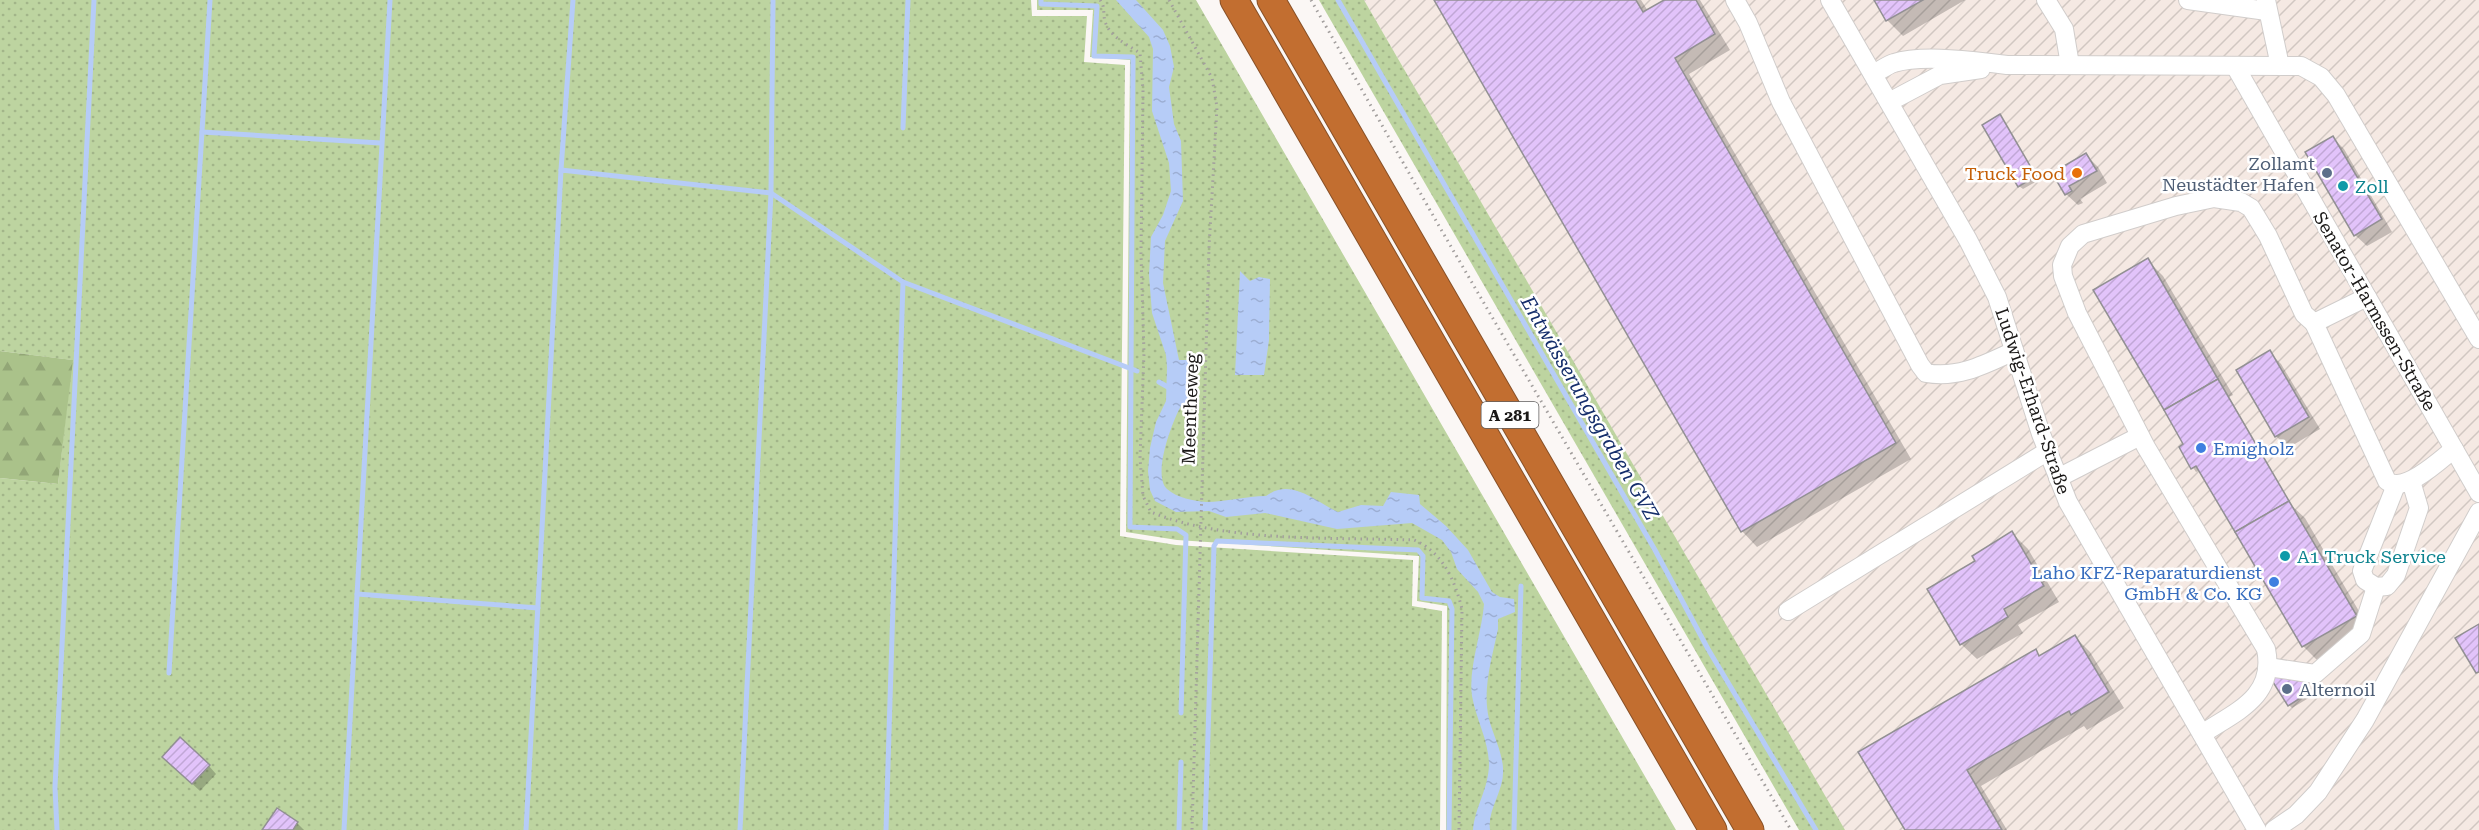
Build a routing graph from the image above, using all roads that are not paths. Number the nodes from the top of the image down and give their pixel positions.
1 (1234, 0) edge
2 (1271, 0) edge
3 (1735, 0) edge
4 (1830, 0) edge
5 (2046, 0) edge
6 (2188, 0) edge
7 (2267, 5) edge
8 (2007, 65) junction
9 (2070, 65) junction
10 (2235, 66) junction
11 (2280, 66) junction
12 (1873, 75) junction
13 (1889, 102) junction
14 (2367, 297) junction
15 (2314, 323) junction
16 (2479, 339) edge
17 (2014, 351) junction
18 (2140, 436) junction
19 (2454, 449) junction
20 (2048, 451) junction
21 (2058, 478) junction
22 (2403, 483) junction
23 (2479, 493) edge
24 (2479, 512) edge
25 (2376, 587) junction
26 (1788, 611) dead end
27 (2268, 668) junction
28 (2202, 734) junction
29 (1713, 830) edge
30 (1750, 830) edge
31 (2257, 830) edge
32 (2274, 830) edge

1 - 29 highway, A 281
2 - 30 highway, A 281
3 - 17 street
4 - 12 street, Ludwig-Erhard-Straße
5 - 9 street
6 - 7 street
7 - 11 street
8 - 9 street
8 - 12 street
8 - 13 street
9 - 10 street
10 - 11 street
10 - 14 street, Senator-Harmssen-Straße
11 - 16 street
12 - 13 street, Ludwig-Erhard-Straße
13 - 17 street, Ludwig-Erhard-Straße
14 - 15 street
14 - 19 street, Senator-Harmssen-Straße
15 - 18 street
15 - 22 street
17 - 20 street, Ludwig-Erhard-Straße
18 - 21 street
18 - 27 street
19 - 22 street
19 - 23 street, Senator-Harmssen-Straße
20 - 21 street, Ludwig-Erhard-Straße
20 - 26 street
21 - 28 street, Ludwig-Erhard-Straße
22 - 25 street
22 - 25 street
24 - 32 street
25 - 27 street
27 - 28 street
28 - 31 street, Ludwig-Erhard-Straße

